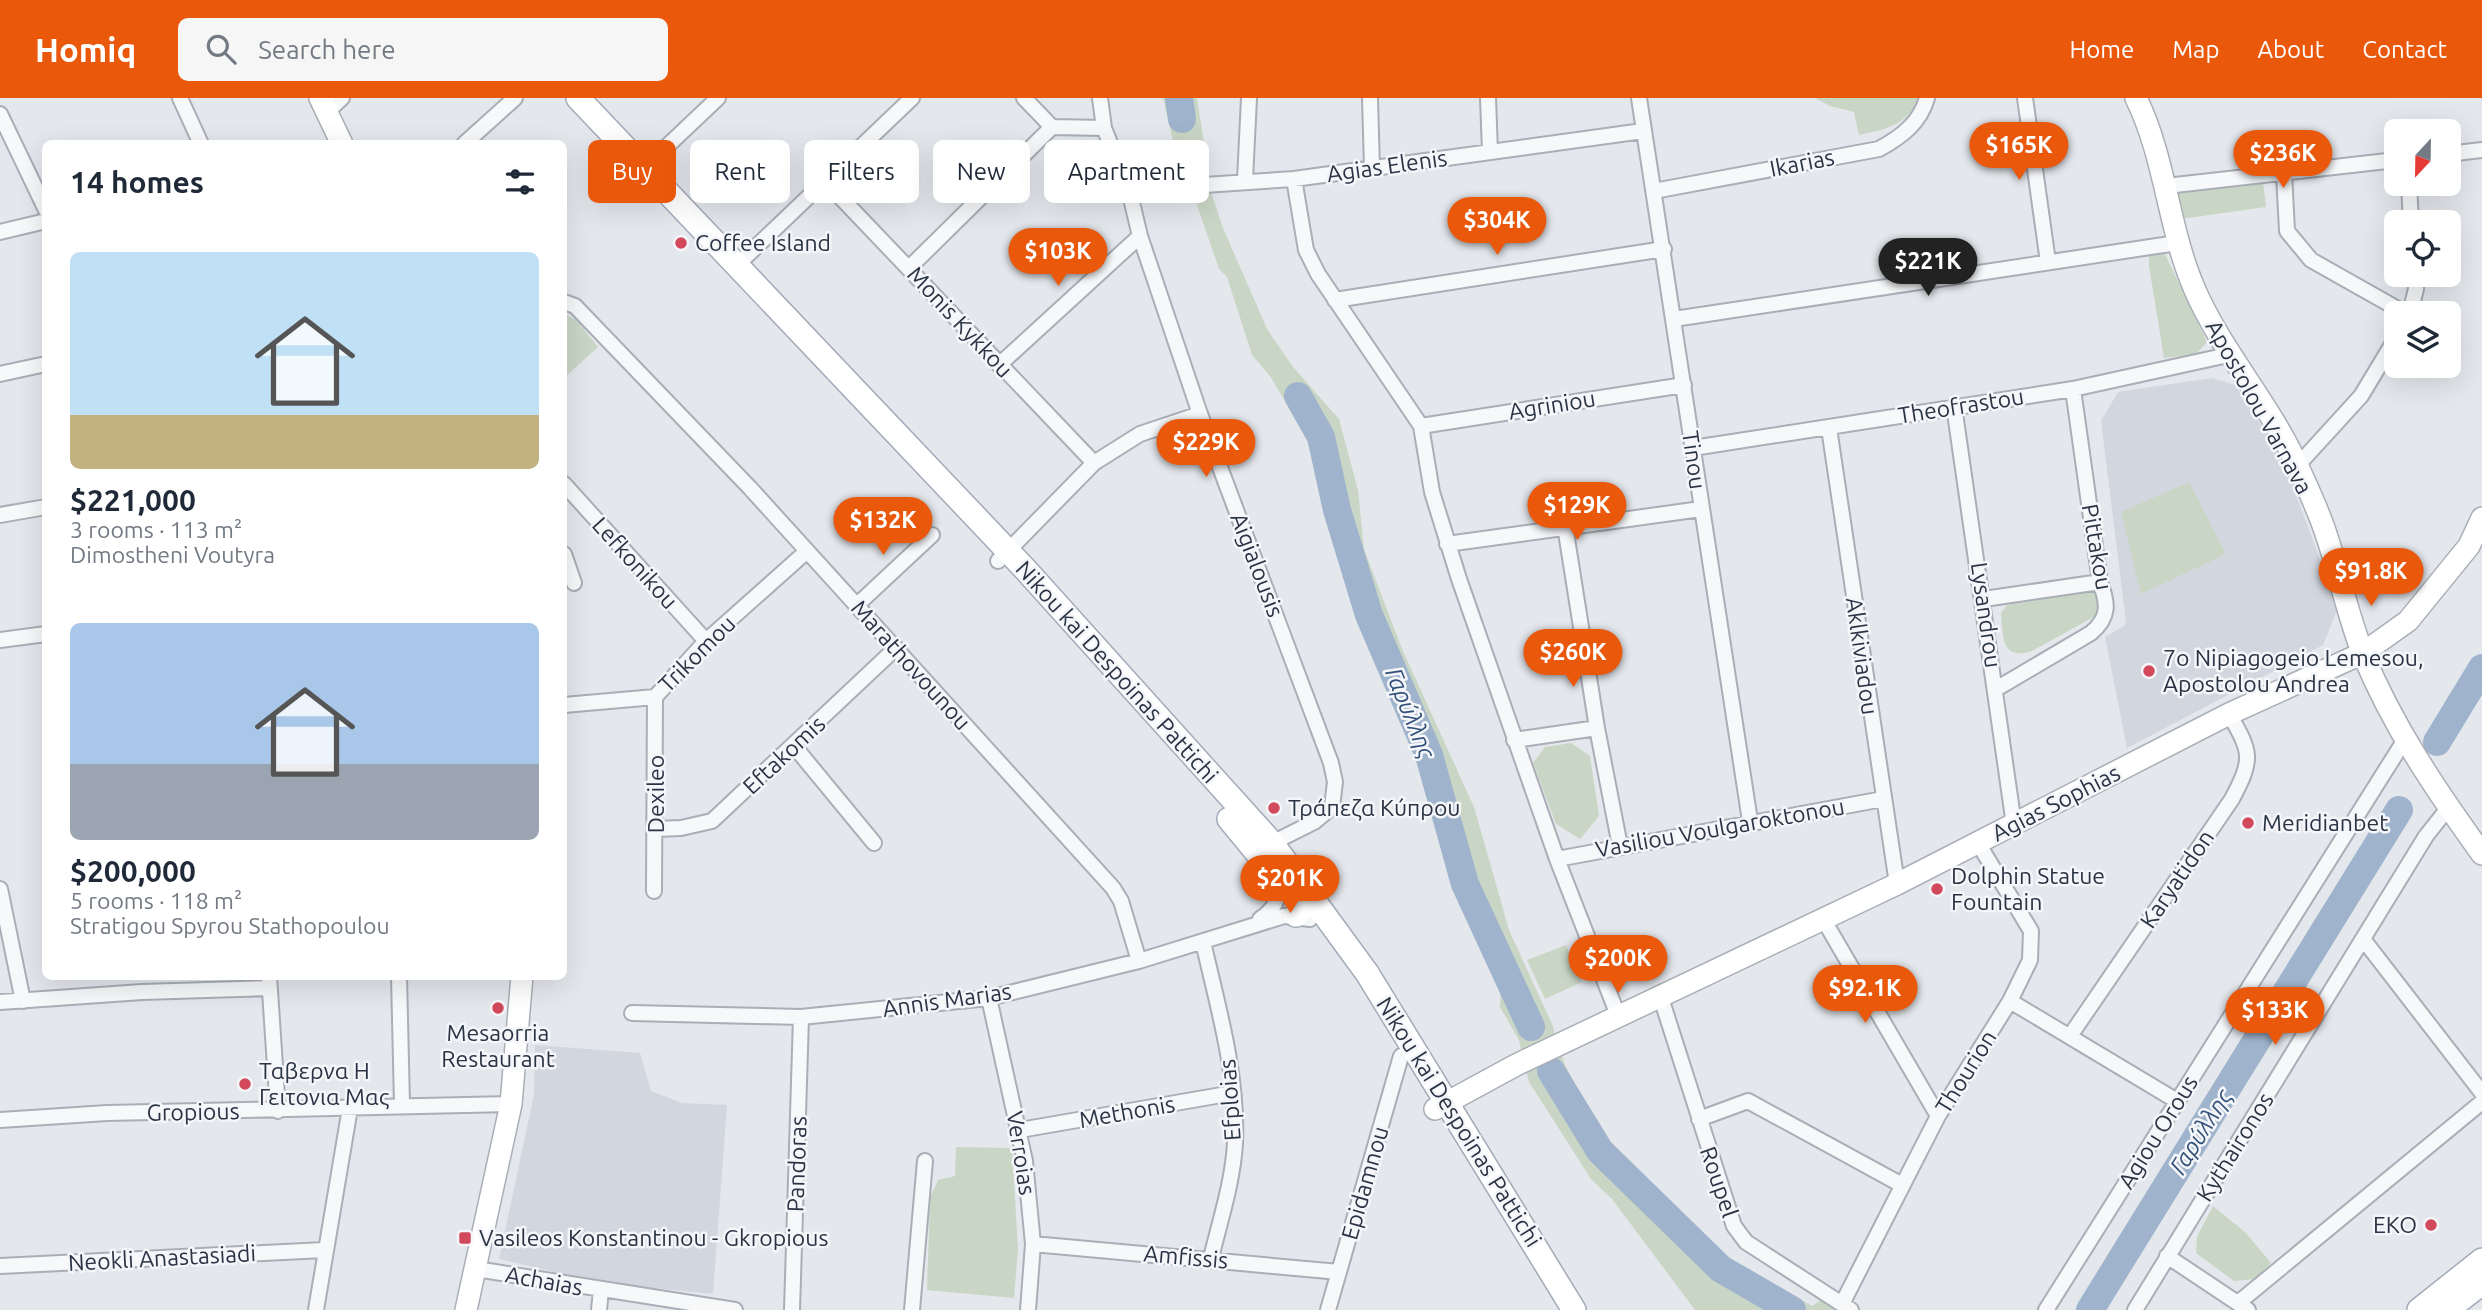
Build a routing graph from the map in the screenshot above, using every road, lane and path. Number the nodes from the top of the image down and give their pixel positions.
1 (180, 98) edge
2 (515, 98) edge
3 (562, 98) edge
4 (578, 98) edge
5 (718, 98) edge
6 (912, 98) edge
7 (1024, 98) edge
8 (1100, 98) edge
9 (1249, 98) edge
10 (1370, 98) edge
11 (1488, 98) edge
12 (1639, 98) edge
13 (1927, 98) edge
14 (2025, 98) edge
15 (2136, 98) edge
16 (330, 103) edge
17 (0, 114) edge
18 (1052, 127) junction
19 (1104, 128) junction
20 (1643, 131) junction
21 (199, 140) edge
22 (341, 140) edge
23 (468, 140) edge
24 (616, 140) edge
25 (674, 140) edge
26 (869, 140) edge
27 (1109, 140) edge
28 (2482, 150) edge
29 (1490, 152) junction
30 (2461, 152) edge
31 (2384, 161) edge
32 (1372, 168) junction
33 (2284, 173) junction
34 (1294, 179) junction
35 (1245, 180) junction
36 (1209, 182) edge
37 (2165, 186) junction
38 (1654, 191) junction
39 (42, 202) edge
40 (675, 203) edge
41 (804, 203) edge
42 (847, 203) edge
43 (1132, 203) edge
44 (42, 221) edge
45 (0, 232) edge
46 (1140, 236) junction
47 (2177, 243) junction
48 (1664, 249) junction
49 (2048, 262) junction
50 (736, 267) junction
51 (910, 267) junction
52 (1335, 300) junction
53 (2385, 301) edge
54 (567, 303) edge
55 (1674, 318) junction
56 (2228, 355) junction
57 (2384, 358) edge
58 (42, 365) edge
59 (999, 365) junction
60 (0, 374) edge
61 (1684, 385) junction
62 (2073, 389) junction
63 (1954, 406) junction
64 (1200, 414) junction
65 (1421, 426) junction
66 (1829, 428) junction
67 (1693, 448) junction
68 (1094, 463) junction
69 (2298, 465) junction
70 (567, 487) edge
71 (42, 508) edge
72 (1701, 509) junction
73 (0, 515) edge
74 (2482, 518) edge
75 (1565, 526) junction
76 (932, 535) dead end
77 (1447, 544) junction
78 (807, 551) junction
79 (1002, 556) junction
80 (567, 563) edge
81 (2101, 582) junction
82 (574, 583) dead end
83 (1984, 599) junction
84 (857, 605) junction
85 (42, 635) edge
86 (0, 640) edge
87 (706, 642) junction
88 (896, 649) junction
89 (2363, 653) junction
90 (1996, 688) junction
91 (654, 697) junction
92 (567, 705) edge
93 (2229, 714) junction
94 (1597, 728) junction
95 (1514, 740) junction
96 (2404, 741) junction
97 (794, 747) junction
98 (1883, 799) junction
99 (2449, 807) junction
100 (1750, 821) junction
101 (2014, 825) junction
102 (656, 829) junction
103 (874, 843) dead end
104 (1272, 843) junction
105 (1978, 843) junction
106 (1620, 846) junction
107 (2482, 854) edge
108 (1557, 859) junction
109 (1280, 879) junction
110 (1897, 884) junction
111 (0, 888) edge
112 (654, 891) dead end
113 (1304, 909) junction
114 (1822, 917) junction
115 (1253, 924) junction
116 (2363, 939) junction
117 (1203, 942) junction
118 (1139, 961) junction
119 (140, 980) edge
120 (399, 980) edge
121 (522, 980) edge
122 (269, 982) edge
123 (142, 992) junction
124 (989, 998) junction
125 (1661, 998) junction
126 (23, 1001) junction
127 (2010, 1001) junction
128 (0, 1002) edge
129 (632, 1013) dead end
130 (802, 1017) junction
131 (1619, 1018) junction
132 (2070, 1036) junction
133 (1401, 1056) junction
134 (1233, 1093) junction
135 (2482, 1093) edge
136 (2177, 1101) junction
137 (2482, 1102) edge
138 (402, 1104) junction
139 (511, 1104) junction
140 (1441, 1106) junction
141 (350, 1108) junction
142 (278, 1111) junction
143 (1938, 1116) junction
144 (1699, 1119) junction
145 (0, 1120) edge
146 (1020, 1130) junction
147 (925, 1161) dead end
148 (1902, 1185) junction
149 (1033, 1244) junction
150 (324, 1250) junction
151 (2167, 1256) junction
152 (1212, 1258) junction
153 (2482, 1260) edge
154 (0, 1266) edge
155 (477, 1269) junction
156 (1339, 1272) junction
157 (2482, 1283) edge
158 (601, 1290) junction
159 (1847, 1306) edge
160 (2243, 1307) edge
161 (316, 1310) edge
162 (466, 1310) edge
163 (599, 1310) edge
164 (735, 1310) edge
165 (792, 1310) edge
166 (912, 1310) edge
167 (1028, 1310) edge
168 (1328, 1310) edge
169 (1557, 1310) edge
170 (1574, 1310) edge
171 (2046, 1310) edge
172 (2135, 1310) edge
173 (2419, 1310) edge
174 (2447, 1310) edge

1 - 21 street
2 - 23 street
3 - 79 main road, Nikou kai Despoinas Pattichi
4 - 24 main road, Nikou kai Despoinas Pattichi
5 - 25 street
6 - 26 street
7 - 18 street
8 - 19 street, Aigialousis
9 - 35 street
10 - 32 street
11 - 29 street
12 - 20 street, Tinou
13 - 38 street, Ikarias
14 - 49 street
15 - 37 main road, Apostolou Varnava
16 - 22 main road
17 - 39 street
18 - 19 street
18 - 51 street
19 - 27 street, Aigialousis
20 - 29 street, Agias Elenis
20 - 38 street, Tinou
28 - 30 street
29 - 32 street, Agias Elenis
31 - 33 street
32 - 34 street, Agias Elenis
33 - 37 street
33 - 53 street
34 - 35 street, Agias Elenis
34 - 52 street
35 - 36 street, Agias Elenis
37 - 47 main road, Apostolou Varnava
38 - 48 street, Tinou
40 - 50 main road, Nikou kai Despoinas Pattichi
41 - 50 street
42 - 51 street, Monis Kykkou
43 - 46 street, Aigialousis
44 - 45 street
46 - 59 street
46 - 64 street, Aigialousis
47 - 49 street
47 - 56 main road, Apostolou Varnava
48 - 52 street
48 - 55 street, Tinou
49 - 55 street
50 - 79 main road, Nikou kai Despoinas Pattichi
51 - 59 street, Monis Kykkou
52 - 65 street
54 - 78 street, Marathovounou
55 - 61 street, Tinou
56 - 62 street, Theofrastou
56 - 69 main road, Apostolou Varnava
57 - 69 street
58 - 60 street
59 - 68 street, Monis Kykkou
61 - 65 street, Agriniou
61 - 67 street, Tinou
62 - 63 street, Theofrastou
62 - 81 street, Pittakou
63 - 66 street, Theofrastou
63 - 83 street, Lysandrou
64 - 68 street
64 - 104 street, Aigialousis
65 - 77 street
66 - 67 street, Theofrastou
66 - 98 street, Aklkiviadou
67 - 72 street, Tinou
68 - 79 street
69 - 89 main road, Apostolou Varnava
70 - 87 street, Lefkonikou
71 - 73 street
72 - 75 street
72 - 100 street, Tinou
74 - 89 main road, Agias Sophias
75 - 77 street
75 - 94 street
76 - 84 street
77 - 95 street
78 - 84 street, Marathovounou
78 - 87 street, Trikomou
79 - 104 main road, Nikou kai Despoinas Pattichi
79 - 109 main road, Nikou kai Despoinas Pattichi
80 - 82 street
81 - 83 street
81 - 90 street, Pittakou
83 - 90 street, Lysandrou
84 - 88 street, Marathovounou
85 - 86 street
87 - 91 street, Trikomou
88 - 97 street, Eftakomis
88 - 118 street, Marathovounou
89 - 93 main road, Agias Sophias
89 - 96 main road, Apostolou Varnava
90 - 101 street, Lysandrou
91 - 92 street, Trikomou
91 - 102 street, Dexileo
93 - 101 main road, Agias Sophias
93 - 132 street, Karyatidon
94 - 95 street
94 - 106 street
95 - 108 street
96 - 99 main road, Apostolou Varnava
96 - 136 street, Agiou Orous
97 - 102 street, Eftakomis
97 - 103 street
98 - 100 street, Vasiliou Voulgaroktonou
98 - 110 street, Aklkiviadou
99 - 107 main road, Apostolou Varnava
99 - 116 street, Kythaironos
100 - 106 street, Vasiliou Voulgaroktonou
101 - 105 main road, Agias Sophias
102 - 112 street, Dexileo
104 - 113 main road, Nikou kai Despoinas Pattichi
105 - 110 main road, Agias Sophias
105 - 127 street, Thourion
106 - 108 street, Vasiliou Voulgaroktonou
108 - 131 street
109 - 113 main road, Nikou kai Despoinas Pattichi
109 - 115 street, Annis Marias
110 - 114 main road, Agias Sophias
111 - 126 street
113 - 115 street, Annis Marias
113 - 133 main road, Nikou kai Despoinas Pattichi
113 - 140 main road, Nikou kai Despoinas Pattichi
114 - 125 main road, Agias Sophias
114 - 143 street
115 - 117 street, Annis Marias
116 - 135 street
116 - 151 street, Kythaironos
117 - 118 street, Annis Marias
117 - 134 street, Efploias
118 - 124 street, Annis Marias
119 - 123 street
120 - 138 street
121 - 139 main road
122 - 123 street
122 - 142 street
123 - 126 street
124 - 130 street, Annis Marias
124 - 146 street, Verroias
125 - 131 main road, Agias Sophias
125 - 144 street, Roupel
126 - 128 street
127 - 132 street
127 - 143 street, Thourion
129 - 130 street, Annis Marias
130 - 165 street, Pandoras
131 - 140 main road, Agias Sophias
132 - 136 street
133 - 140 main road, Nikou kai Despoinas Pattichi
133 - 156 street, Epidamnou
134 - 146 street, Methonis
134 - 152 street, Efploias
136 - 171 street, Agiou Orous
137 - 160 street
138 - 139 street, Gropious
138 - 141 street, Gropious
139 - 155 main road
140 - 169 main road, Nikou kai Despoinas Pattichi
140 - 170 main road, Nikou kai Despoinas Pattichi
141 - 142 street, Gropious
141 - 150 street
142 - 145 street, Gropious
143 - 148 street, Thourion
144 - 148 street
144 - 159 street, Roupel
146 - 149 street, Verroias
147 - 166 street
148 - 159 street, Thourion
149 - 152 street, Amfissis
149 - 167 street, Verroias
150 - 154 street, Neokli Anastasiadi
150 - 161 street
151 - 160 street
151 - 172 street, Kythaironos
152 - 156 street, Amfissis
153 - 173 main road
155 - 158 street, Achaias
155 - 162 main road
156 - 168 street, Epidamnou
157 - 174 main road
158 - 163 street
158 - 164 street, Achaias

